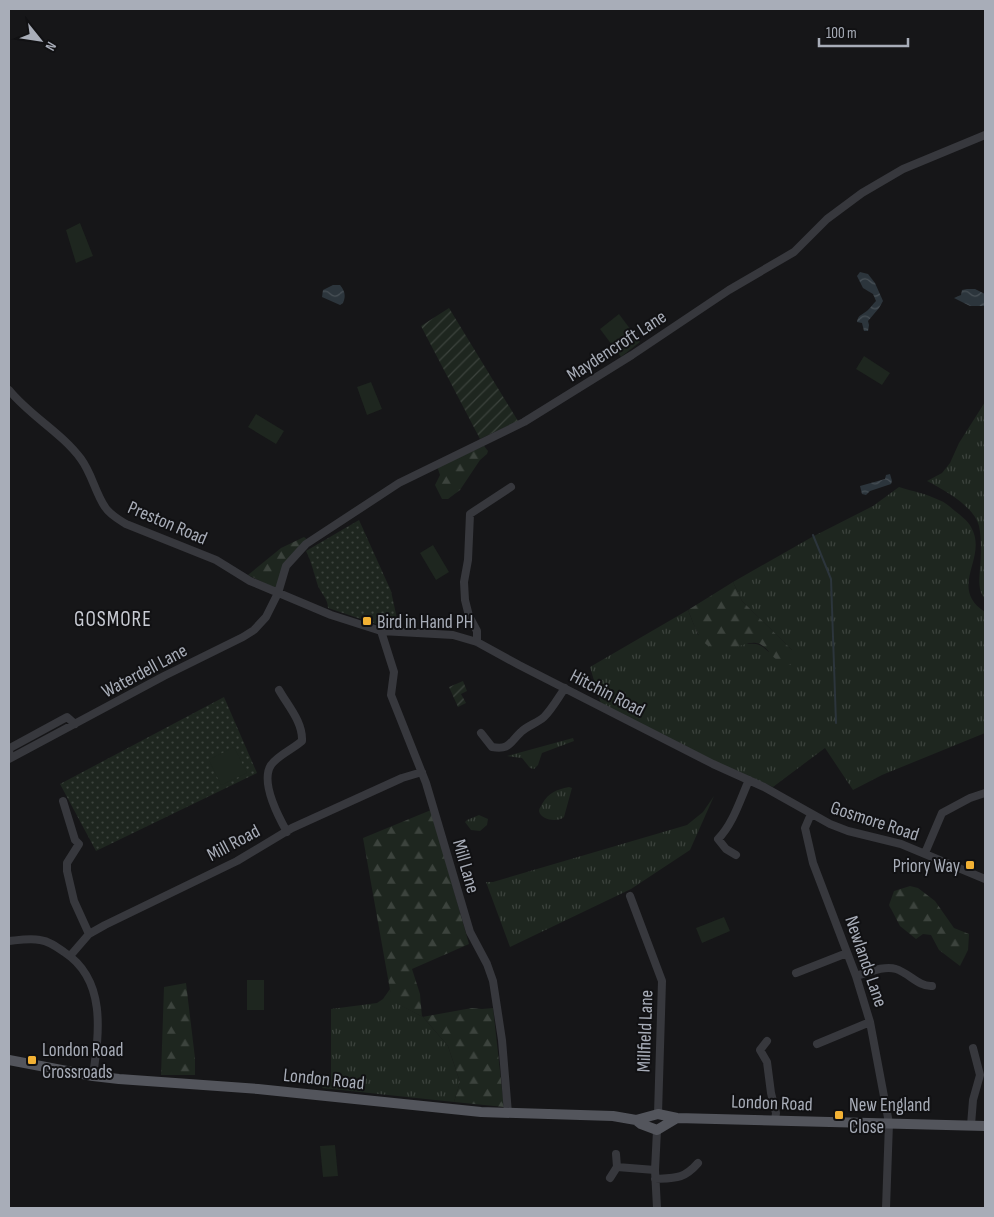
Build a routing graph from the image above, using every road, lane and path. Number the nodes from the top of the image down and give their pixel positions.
1 (985, 135) edge
2 (9, 390) edge
3 (511, 487) dead end
4 (278, 593) junction
5 (382, 631) junction
6 (477, 642) junction
7 (564, 688) junction
8 (279, 690) dead end
9 (76, 724) junction
10 (481, 733) dead end
11 (9, 752) edge
12 (9, 759) edge
13 (422, 772) junction
14 (749, 780) junction
15 (985, 793) edge
16 (63, 801) dead end
17 (811, 814) junction
18 (287, 832) junction
19 (925, 853) junction
20 (736, 855) dead end
21 (985, 879) edge
22 (630, 896) dead end
23 (89, 934) junction
24 (9, 941) edge
25 (847, 953) junction
26 (70, 956) junction
27 (796, 973) dead end
28 (856, 976) junction
29 (932, 986) dead end
30 (870, 1022) junction
31 (767, 1041) dead end
32 (817, 1044) dead end
33 (973, 1048) dead end
34 (9, 1060) edge
35 (93, 1076) junction
36 (508, 1113) junction
37 (775, 1120) junction
38 (657, 1121) junction
39 (889, 1123) junction
40 (971, 1125) junction
41 (985, 1126) edge
42 (616, 1154) dead end
43 (698, 1163) dead end
44 (617, 1167) junction
45 (655, 1170) junction
46 (610, 1178) dead end
47 (655, 1179) junction
48 (657, 1208) edge
49 (886, 1208) edge

1 - 4 street, Maydencroft Lane
2 - 4 street, Preston Road
3 - 6 street
4 - 5 street, Preston Road
4 - 9 street, Waterdell Lane
5 - 6 street, Hitchin Road
5 - 13 street, Mill Lane
6 - 7 street, Hitchin Road
7 - 10 street
7 - 14 street, Hitchin Road
8 - 18 street
9 - 11 street
9 - 12 street, Waterdell Lane
13 - 18 street, Mill Road
13 - 36 street, Mill Lane
14 - 17 street, Hitchin Road
14 - 20 street
15 - 19 street
16 - 23 street
17 - 19 street, Gosmore Road
17 - 25 street, Newlands Lane
18 - 23 street, Mill Road
19 - 21 street, Gosmore Road
22 - 38 street, Millfield Lane
23 - 26 street, Mill Road
24 - 26 street
25 - 27 street
25 - 28 street, Newlands Lane
26 - 35 street
28 - 29 street
28 - 30 street, Newlands Lane
30 - 32 street
30 - 39 street, Newlands Lane
31 - 37 street
33 - 40 street
34 - 35 main road, London Road
35 - 36 main road, London Road
36 - 38 main road, London Road
37 - 38 main road, London Road
37 - 39 main road, London Road
38 - 45 street, Millfield Lane
39 - 40 main road, London Road
39 - 49 street, Newlands Lane
40 - 41 main road, London Road
42 - 44 street
43 - 47 street
44 - 45 street
44 - 46 street
45 - 47 street, Millfield Lane
47 - 48 street, Millfield Lane

